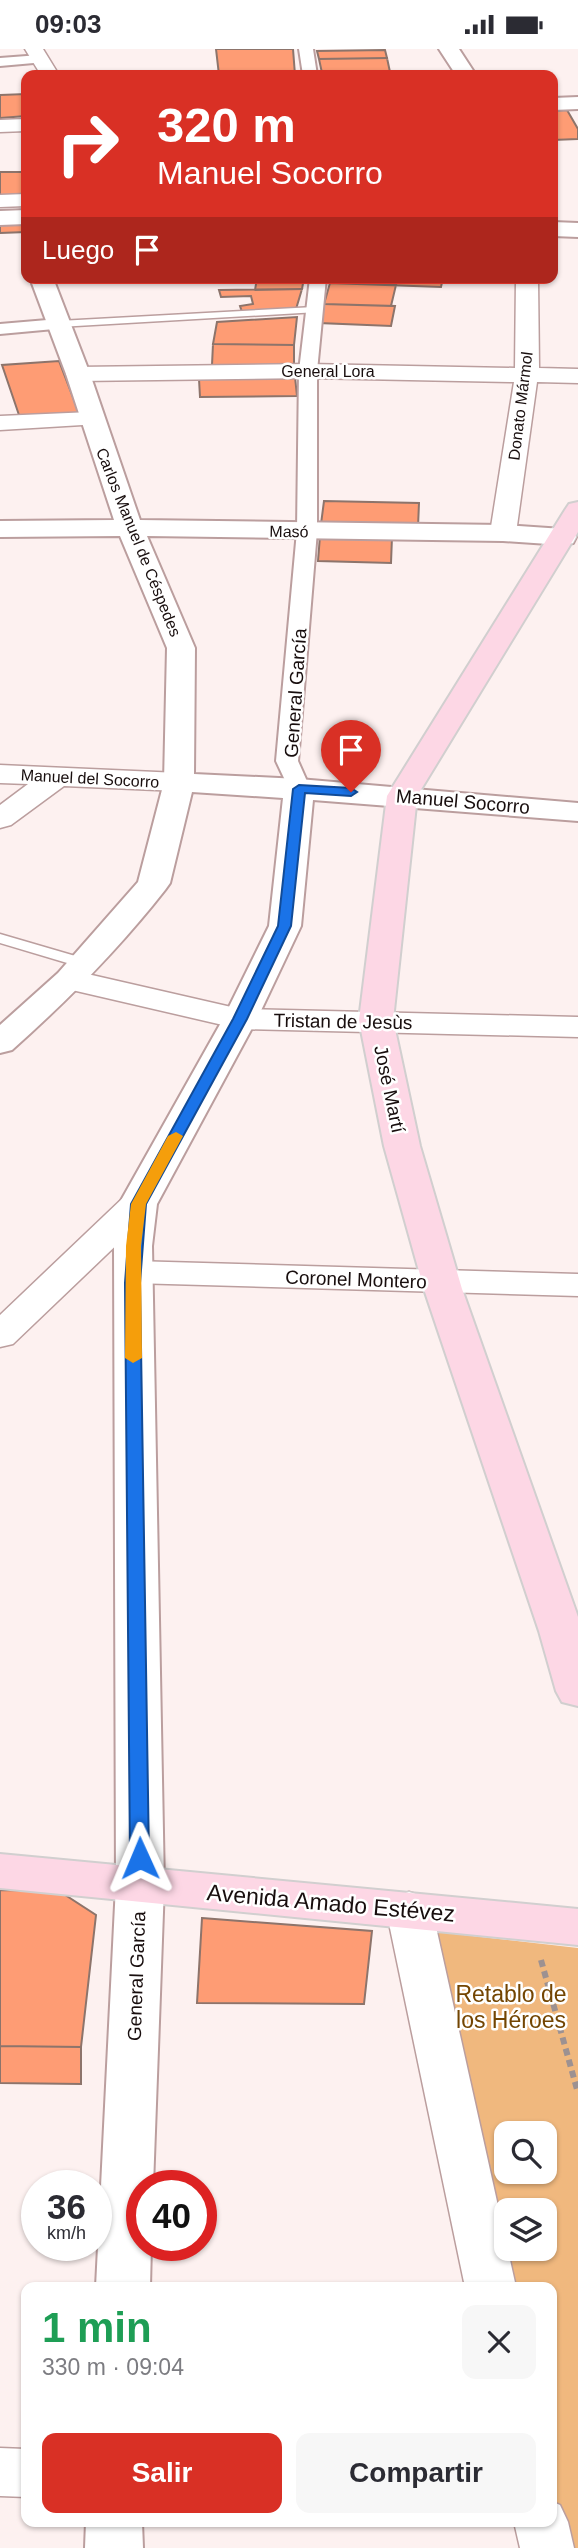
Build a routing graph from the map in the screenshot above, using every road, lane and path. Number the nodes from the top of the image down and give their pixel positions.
1 (306, 49) edge
2 (449, 49) edge
3 (41, 61) edge
4 (0, 62) edge
5 (309, 70) edge
6 (463, 70) edge
7 (578, 103) edge
8 (558, 104) edge
9 (21, 125) edge
10 (0, 126) edge
11 (21, 200) edge
12 (0, 201) edge
13 (21, 217) edge
14 (0, 218) edge
15 (558, 229) edge
16 (578, 230) edge
17 (43, 284) edge
18 (317, 284) edge
19 (527, 284) edge
20 (314, 310) junction
21 (59, 324) junction
22 (0, 329) edge
23 (308, 371) junction
24 (527, 373) junction
25 (78, 374) junction
26 (578, 376) edge
27 (91, 419) junction
28 (0, 423) edge
29 (578, 510) edge
30 (130, 528) junction
31 (0, 529) edge
32 (307, 531) junction
33 (503, 533) junction
34 (570, 538) edge
35 (0, 774) edge
36 (58, 776) junction
37 (180, 782) junction
38 (299, 789) junction
39 (402, 796) junction
40 (578, 811) edge
41 (0, 819) edge
42 (0, 938) edge
43 (77, 972) junction
44 (240, 1019) junction
45 (376, 1020) junction
46 (578, 1027) edge
47 (0, 1042) edge
48 (138, 1204) junction
49 (134, 1272) junction
50 (441, 1282) junction
51 (578, 1285) edge
52 (3, 1329) edge
53 (569, 1631) edge
54 (578, 1691) edge
55 (0, 1871) edge
56 (140, 1885) junction
57 (409, 1909) junction
58 (530, 1922) junction
59 (578, 1927) edge
60 (578, 2093) edge
61 (123, 2282) edge
62 (490, 2282) edge
63 (0, 2472) edge
64 (21, 2473) edge
65 (114, 2527) edge
66 (542, 2527) edge
67 (114, 2548) edge
68 (547, 2548) edge

1 - 5 street
2 - 6 street
3 - 4 street
7 - 8 street
9 - 10 street
11 - 12 street
13 - 14 street
15 - 16 street
17 - 21 street, Carlos Manuel de Céspedes
18 - 20 street, General García
19 - 24 street, Donato Mármol
20 - 21 lane
20 - 23 street, General García
21 - 22 street
21 - 25 street, Carlos Manuel de Céspedes
23 - 24 street, General Lora
23 - 25 street, General Lora
23 - 32 street, General García
24 - 26 street, General Lora
24 - 33 street, Donato Mármol
25 - 27 street, Carlos Manuel de Céspedes
27 - 28 street
27 - 30 street, Carlos Manuel de Céspedes
29 - 34 main road, José Martí
30 - 31 street, Masó
30 - 32 street, Masó
30 - 37 street, Carlos Manuel de Céspedes
32 - 33 street, Masó
32 - 38 street, General García
33 - 34 street, Masó
34 - 39 main road, José Martí
35 - 36 street, Manuel del Socorro
36 - 37 street, Manuel del Socorro
36 - 41 street
37 - 38 street, Manuel Socorro
37 - 43 street, Carlos Manuel de Céspedes
38 - 39 street, Manuel Socorro
38 - 44 street, General García
39 - 40 street, Manuel Socorro
39 - 45 main road, José Martí
42 - 43 lane, Tristan de Jesùs
43 - 44 street, Tristan de Jesùs
43 - 47 street, Carlos Manuel de Céspedes
44 - 45 street, Tristan de Jesùs
44 - 48 street, General García
45 - 46 street, Tristan de Jesùs
45 - 50 main road, José Martí
48 - 49 street, General García
48 - 52 street
49 - 50 street, Coronel Montero
49 - 56 street, General García
50 - 51 street, Coronel Montero
50 - 53 main road, José Martí
53 - 54 main road, José Martí
55 - 56 main road, Avenida Amado Estévez
56 - 57 main road, Avenida Amado Estévez
56 - 61 street, General García
57 - 58 main road, Avenida Amado Estévez
57 - 62 street
58 - 59 main road, Avenida Amado Estévez
58 - 60 path
63 - 64 street
65 - 67 street
66 - 68 street

